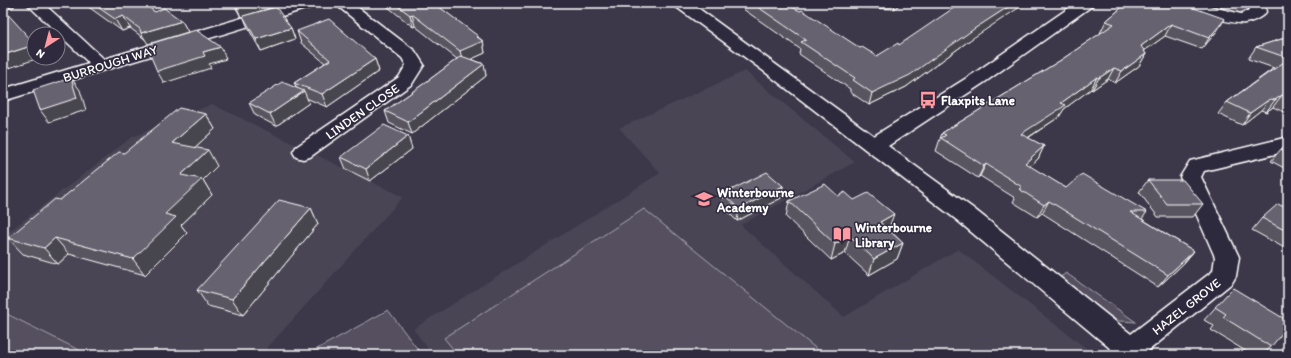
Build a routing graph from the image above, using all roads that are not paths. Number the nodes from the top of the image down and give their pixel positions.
1 (7, 3) edge
2 (34, 3) edge
3 (309, 3) edge
4 (342, 3) edge
5 (681, 3) edge
6 (1086, 3) edge
7 (1181, 3) edge
8 (1256, 3) edge
9 (3, 4) edge
10 (102, 66) junction
11 (3, 95) edge
12 (1288, 144) edge
13 (873, 146) junction
14 (303, 152) dead end
15 (1134, 353) edge

1 - 9 street
2 - 10 street
3 - 10 street, BURROUGH WAY
4 - 14 street, LINDEN CLOSE
5 - 13 street
6 - 13 street
7 - 8 street
10 - 11 street, BURROUGH WAY
12 - 15 street, HAZEL GROVE
13 - 15 street

